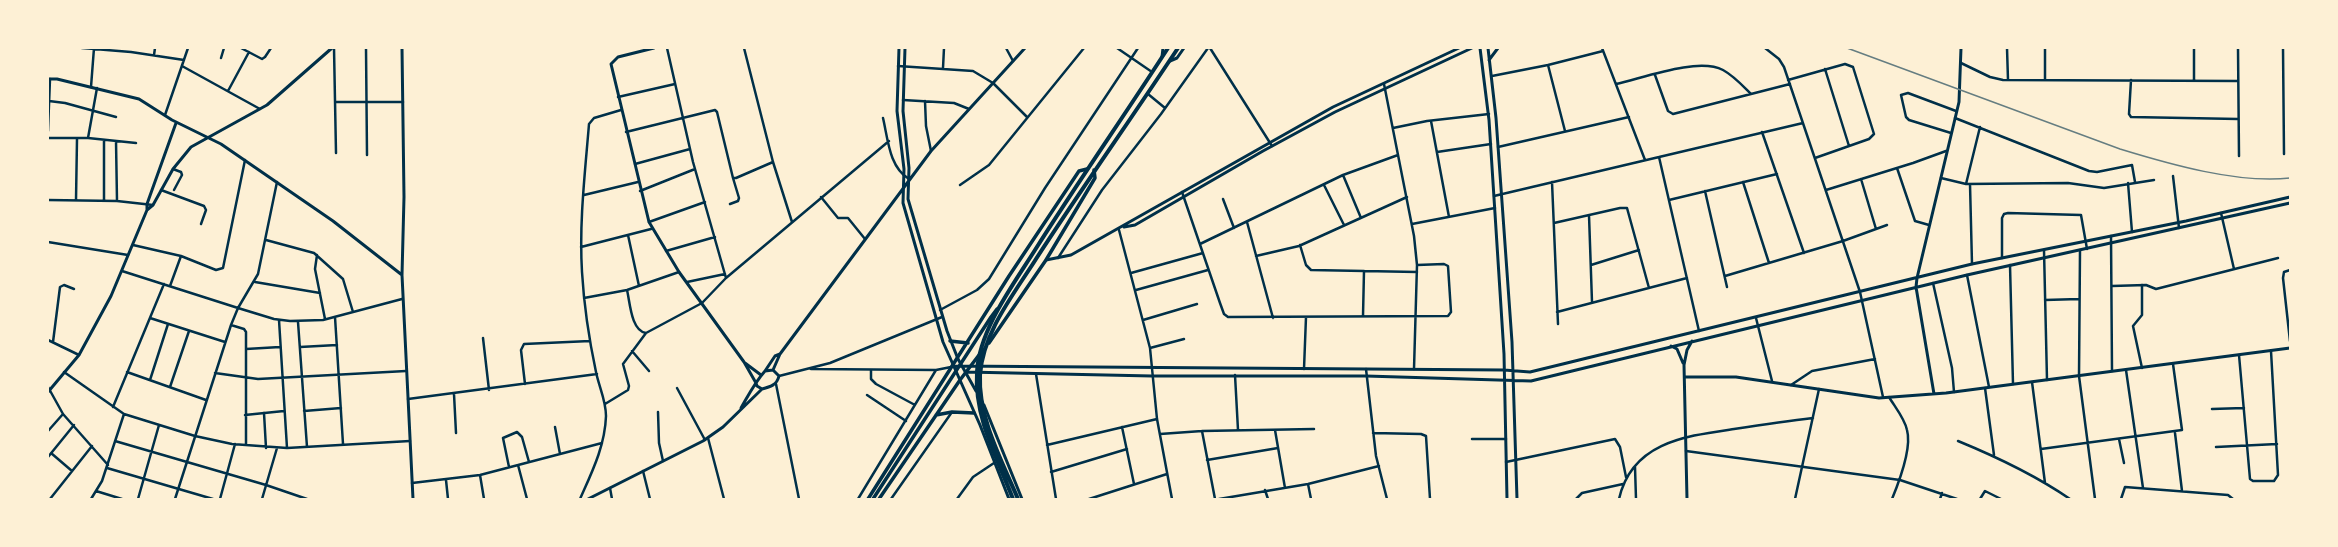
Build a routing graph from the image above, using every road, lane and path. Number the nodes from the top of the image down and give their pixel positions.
1 (82, 48) edge
2 (131, 48) edge
3 (155, 48) edge
4 (188, 48) edge
5 (224, 48) edge
6 (241, 48) edge
7 (271, 48) edge
8 (333, 48) edge
9 (366, 48) edge
10 (402, 48) edge
11 (654, 48) edge
12 (667, 48) edge
13 (744, 48) edge
14 (899, 48) edge
15 (905, 48) edge
16 (944, 48) edge
17 (1006, 48) edge
18 (1025, 48) edge
19 (1084, 48) edge
20 (1118, 48) edge
21 (1138, 48) edge
22 (1163, 48) edge
23 (1168, 48) edge
24 (1178, 48) edge
25 (1184, 48) edge
26 (1209, 48) edge
27 (1459, 48) edge
28 (1472, 48) edge
29 (1480, 48) edge
30 (1488, 48) edge
31 (1498, 48) edge
32 (1765, 48) edge
33 (1961, 48) edge
34 (2007, 48) edge
35 (2045, 48) edge
36 (2194, 48) edge
37 (2238, 48) edge
38 (2283, 48) edge
39 (94, 49) edge
40 (1602, 49) edge
41 (639, 50) edge
42 (131, 52) junction
43 (249, 52) junction
44 (154, 55) junction
45 (1131, 57) junction
46 (221, 58) dead end
47 (1162, 58) junction
48 (184, 60) junction
49 (1489, 60) junction
50 (1013, 61) junction
51 (1170, 61) junction
52 (1961, 63) junction
53 (1548, 65) junction
54 (182, 66) junction
55 (898, 66) junction
56 (904, 66) junction
57 (943, 68) junction
58 (1825, 69) junction
59 (1152, 72) junction
60 (1655, 75) junction
61 (1492, 76) junction
62 (49, 79) edge
63 (1788, 80) junction
64 (2008, 80) junction
65 (2045, 80) junction
66 (2131, 80) junction
67 (2194, 81) junction
68 (2238, 81) junction
69 (993, 83) junction
70 (675, 84) junction
71 (1384, 84) junction
72 (1616, 84) junction
73 (1790, 84) junction
74 (91, 87) junction
75 (97, 88) junction
76 (1385, 89) junction
77 (228, 91) junction
78 (1148, 94) junction
79 (1751, 94) junction
80 (618, 97) junction
81 (903, 100) junction
82 (49, 101) junction
83 (925, 101) junction
84 (335, 102) junction
85 (366, 102) junction
86 (402, 102) junction
87 (1165, 108) junction
88 (260, 109) junction
89 (970, 109) junction
90 (94, 110) junction
91 (621, 110) junction
92 (1956, 111) junction
93 (1489, 114) junction
94 (165, 115) junction
95 (1629, 116) junction
96 (116, 117) dead end
97 (683, 117) junction
98 (1027, 117) junction
99 (883, 118) dead end
100 (1954, 118) junction
101 (2238, 119) junction
102 (1431, 121) junction
103 (176, 123) junction
104 (1803, 123) junction
105 (1980, 127) junction
106 (1393, 128) junction
107 (48, 131) edge
108 (1565, 131) junction
109 (626, 132) junction
110 (1762, 132) junction
111 (1951, 133) junction
112 (208, 136) junction
113 (48, 138) edge
114 (88, 138) junction
115 (77, 139) junction
116 (104, 140) junction
117 (116, 141) junction
118 (889, 141) junction
119 (1270, 142) junction
120 (136, 143) dead end
121 (1491, 144) junction
122 (1272, 146) junction
123 (1498, 146) junction
124 (1849, 146) junction
125 (690, 149) junction
126 (931, 151) junction
127 (1946, 151) junction
128 (1437, 152) junction
129 (336, 153) dead end
130 (2284, 154) dead end
131 (367, 156) dead end
132 (1398, 156) junction
133 (2239, 156) dead end
134 (1659, 157) junction
135 (1814, 158) junction
136 (245, 160) junction
137 (1645, 160) junction
138 (773, 162) junction
139 (634, 165) junction
140 (1897, 168) junction
141 (173, 169) junction
142 (695, 169) junction
143 (1087, 169) junction
144 (1094, 169) junction
145 (1776, 174) junction
146 (1343, 175) junction
147 (904, 176) junction
148 (2173, 176) dead end
149 (733, 178) junction
150 (1940, 178) junction
151 (909, 179) junction
152 (1861, 179) junction
153 (2154, 180) dead end
154 (277, 182) junction
155 (638, 182) junction
156 (1552, 182) junction
157 (1743, 182) junction
158 (2134, 182) junction
159 (2128, 183) junction
160 (960, 184) dead end
161 (1324, 184) junction
162 (1966, 184) junction
163 (1970, 184) junction
164 (904, 187) junction
165 (161, 190) junction
166 (174, 190) dead end
167 (1826, 190) junction
168 (640, 191) junction
169 (1705, 191) junction
170 (1182, 192) junction
171 (1502, 194) junction
172 (584, 195) junction
173 (1184, 196) junction
174 (1494, 196) junction
175 (821, 197) junction
176 (1407, 197) junction
177 (2290, 197) edge
178 (1223, 199) dead end
179 (48, 200) edge
180 (76, 200) junction
181 (104, 200) junction
182 (1669, 200) junction
183 (117, 201) junction
184 (705, 202) junction
185 (2290, 203) edge
186 (147, 204) junction
187 (730, 204) dead end
188 (153, 205) junction
189 (1495, 208) junction
190 (147, 210) junction
191 (2221, 213) junction
192 (1589, 215) junction
193 (1450, 217) junction
194 (1361, 218) junction
195 (2222, 220) junction
196 (649, 222) junction
197 (792, 222) junction
198 (1247, 222) junction
199 (1554, 223) junction
200 (2178, 223) junction
201 (201, 224) dead end
202 (1412, 224) junction
203 (1344, 225) junction
204 (1887, 225) dead end
205 (1929, 225) junction
206 (1123, 227) junction
207 (1234, 228) junction
208 (652, 229) junction
209 (1876, 229) junction
210 (2179, 229) junction
211 (1119, 230) junction
212 (2132, 232) junction
213 (628, 235) junction
214 (2111, 236) junction
215 (714, 237) junction
216 (865, 238) junction
217 (266, 240) junction
218 (1843, 241) junction
219 (2086, 241) junction
220 (48, 242) edge
221 (2112, 243) junction
222 (1200, 244) junction
223 (133, 245) junction
224 (1300, 245) junction
225 (581, 247) junction
226 (2087, 249) junction
227 (1639, 250) junction
228 (2044, 250) junction
229 (2080, 250) junction
230 (666, 251) junction
231 (1203, 253) junction
232 (1804, 253) junction
233 (129, 255) junction
234 (317, 255) junction
235 (181, 256) junction
236 (1256, 256) junction
237 (2002, 258) junction
238 (2044, 258) junction
239 (2278, 258) dead end
240 (1058, 259) junction
241 (1046, 260) junction
242 (1769, 263) junction
243 (1972, 264) junction
244 (1417, 265) junction
245 (1591, 265) junction
246 (2010, 265) junction
247 (2234, 269) junction
248 (122, 270) junction
249 (1208, 270) junction
250 (2290, 270) edge
251 (1364, 271) junction
252 (679, 272) junction
253 (1417, 272) junction
254 (1131, 273) junction
255 (725, 274) junction
256 (402, 275) junction
257 (1967, 275) junction
258 (1725, 276) junction
259 (726, 278) junction
260 (1687, 278) junction
261 (1917, 278) junction
262 (255, 282) junction
263 (687, 282) junction
264 (1933, 283) junction
265 (164, 284) junction
266 (2142, 285) junction
267 (170, 286) junction
268 (639, 286) junction
269 (2112, 286) junction
270 (1727, 287) dead end
271 (1916, 287) junction
272 (1649, 288) junction
273 (74, 289) dead end
274 (627, 290) junction
275 (1136, 290) junction
276 (1860, 292) junction
277 (320, 293) junction
278 (584, 298) junction
279 (402, 299) junction
280 (2079, 299) junction
281 (1862, 300) junction
282 (2045, 300) junction
283 (1592, 302) junction
284 (2290, 302) edge
285 (702, 303) junction
286 (2286, 303) junction
287 (1197, 304) dead end
288 (1001, 307) junction
289 (238, 308) junction
290 (940, 310) junction
291 (352, 312) junction
292 (1557, 312) junction
293 (1363, 316) junction
294 (335, 317) junction
295 (942, 317) junction
296 (1306, 317) junction
297 (1416, 317) junction
298 (150, 318) junction
299 (1273, 318) junction
300 (1756, 318) junction
301 (279, 320) junction
302 (325, 320) junction
303 (936, 320) junction
304 (1143, 320) junction
305 (298, 322) junction
306 (168, 324) junction
307 (1558, 324) dead end
308 (231, 325) junction
309 (1758, 325) junction
310 (189, 330) junction
311 (1699, 332) junction
312 (646, 333) junction
313 (483, 338) dead end
314 (1184, 339) dead end
315 (48, 340) edge
316 (950, 340) junction
317 (590, 341) junction
318 (1692, 341) junction
319 (2290, 341) edge
320 (53, 342) junction
321 (225, 342) junction
322 (968, 343) junction
323 (337, 345) junction
324 (1671, 346) junction
325 (280, 347) junction
326 (300, 347) junction
327 (1150, 348) junction
328 (2290, 348) edge
329 (246, 349) junction
330 (2271, 351) junction
331 (632, 352) junction
332 (780, 354) junction
333 (79, 355) junction
334 (2240, 355) junction
335 (958, 359) junction
336 (1875, 360) junction
337 (744, 362) junction
338 (2173, 364) junction
339 (1684, 365) junction
340 (954, 366) junction
341 (962, 366) junction
342 (971, 366) junction
343 (1152, 368) junction
344 (2142, 368) junction
345 (806, 369) junction
346 (1304, 369) junction
347 (1366, 369) junction
348 (774, 370) junction
349 (871, 370) junction
350 (936, 370) junction
351 (1414, 370) junction
352 (1504, 370) junction
353 (2126, 370) junction
354 (406, 371) junction
355 (649, 371) dead end
356 (765, 371) junction
357 (64, 372) junction
358 (128, 372) junction
359 (966, 372) junction
360 (1513, 372) junction
361 (2112, 372) junction
362 (215, 373) junction
363 (596, 374) junction
364 (1036, 374) junction
365 (761, 375) junction
366 (1235, 375) junction
367 (302, 376) junction
368 (339, 376) junction
369 (779, 376) junction
370 (1152, 376) junction
371 (1366, 376) junction
372 (2079, 376) junction
373 (1684, 377) junction
374 (246, 378) junction
375 (282, 378) junction
376 (1505, 379) junction
377 (150, 380) junction
378 (960, 380) junction
379 (1514, 380) junction
380 (2047, 380) junction
381 (1772, 381) junction
382 (2032, 382) junction
383 (756, 383) junction
384 (525, 384) junction
385 (776, 384) junction
386 (2013, 384) junction
387 (1791, 385) junction
388 (170, 387) junction
389 (677, 388) dead end
390 (1987, 388) junction
391 (762, 389) junction
392 (48, 390) edge
393 (488, 390) junction
394 (1818, 390) junction
395 (1954, 392) junction
396 (454, 394) junction
397 (1934, 394) junction
398 (867, 395) dead end
399 (1883, 397) junction
400 (1889, 397) junction
401 (408, 399) junction
402 (206, 400) junction
403 (605, 404) junction
404 (915, 405) junction
405 (112, 408) junction
406 (341, 408) junction
407 (741, 408) junction
408 (2244, 408) junction
409 (2212, 409) dead end
410 (284, 411) junction
411 (304, 411) junction
412 (658, 412) dead end
413 (952, 412) junction
414 (264, 413) junction
415 (974, 413) junction
416 (64, 414) junction
417 (124, 414) junction
418 (245, 415) junction
419 (936, 415) junction
420 (1813, 418) junction
421 (1157, 419) junction
422 (906, 421) junction
423 (74, 425) junction
424 (159, 425) junction
425 (1122, 427) junction
426 (554, 428) dead end
427 (1314, 429) dead end
428 (1238, 430) junction
429 (1275, 430) junction
430 (48, 431) edge
431 (1202, 431) junction
432 (456, 433) dead end
433 (1373, 433) junction
434 (2175, 433) junction
435 (1160, 434) junction
436 (196, 436) junction
437 (1686, 436) junction
438 (2136, 436) junction
439 (706, 439) junction
440 (1472, 439) dead end
441 (1506, 439) junction
442 (2119, 439) junction
443 (115, 441) junction
444 (410, 441) junction
445 (1958, 441) dead end
446 (602, 443) junction
447 (2088, 443) junction
448 (235, 444) junction
449 (343, 444) junction
450 (2277, 444) junction
451 (1047, 445) junction
452 (92, 446) junction
453 (246, 446) junction
454 (2247, 446) junction
455 (307, 447) junction
456 (2216, 447) dead end
457 (266, 448) junction
458 (276, 448) junction
459 (287, 448) junction
460 (1278, 448) junction
461 (1127, 449) junction
462 (2041, 449) junction
463 (1686, 451) junction
464 (152, 452) junction
465 (51, 453) junction
466 (560, 454) junction
467 (1994, 456) junction
468 (48, 457) edge
469 (1516, 459) junction
470 (1207, 460) junction
471 (663, 461) junction
472 (186, 462) junction
473 (529, 462) junction
474 (1506, 462) junction
475 (994, 463) junction
476 (2124, 463) dead end
477 (518, 465) junction
478 (1803, 465) junction
479 (107, 466) junction
480 (1378, 466) junction
481 (1635, 466) junction
482 (509, 467) junction
483 (72, 471) junction
484 (643, 471) junction
485 (1052, 472) junction
486 (227, 473) junction
487 (1168, 474) junction
488 (480, 475) junction
489 (1626, 476) junction
490 (143, 478) junction
491 (446, 480) junction
492 (1900, 480) junction
493 (412, 483) junction
494 (2046, 483) junction
495 (1134, 484) junction
496 (1308, 484) junction
497 (1622, 484) junction
498 (266, 485) junction
499 (610, 487) junction
500 (1285, 488) junction
501 (2144, 488) junction
502 (178, 489) junction
503 (1265, 490) junction
504 (96, 491) junction
505 (2182, 491) junction
506 (1942, 493) junction
507 (50, 499) edge
508 (91, 499) edge
509 (122, 499) edge
510 (138, 499) edge
511 (175, 499) edge
512 (213, 499) edge
513 (220, 499) edge
514 (262, 499) edge
515 (307, 499) edge
516 (413, 499) edge
517 (448, 499) edge
518 (484, 499) edge
519 (526, 499) edge
520 (580, 499) edge
521 (588, 499) edge
522 (612, 499) edge
523 (650, 499) edge
524 (724, 499) edge
525 (800, 499) edge
526 (858, 499) edge
527 (868, 499) edge
528 (873, 499) edge
529 (879, 499) edge
530 (891, 499) edge
531 (957, 499) edge
532 (1009, 499) edge
533 (1013, 499) edge
534 (1018, 499) edge
535 (1022, 499) edge
536 (1056, 499) edge
537 (1089, 499) edge
538 (1172, 499) edge
539 (1215, 499) edge
540 (1219, 499) edge
541 (1268, 499) edge
542 (1311, 499) edge
543 (1387, 499) edge
544 (1430, 499) edge
545 (1507, 499) edge
546 (1517, 499) edge
547 (1576, 499) edge
548 (1619, 499) edge
549 (1636, 499) edge
550 (1687, 499) edge
551 (1795, 499) edge
552 (1892, 499) edge
553 (1940, 499) edge
554 (1957, 499) edge
555 (1980, 499) edge
556 (2001, 499) edge
557 (2070, 499) edge
558 (2095, 499) edge
559 (2121, 499) edge
560 (2233, 499) edge

1 - 39 street
2 - 42 street
3 - 44 street
4 - 48 street
5 - 46 street
6 - 43 street
7 - 43 street
8 - 84 street
8 - 88 street
9 - 85 street
10 - 86 street
11 - 41 street
12 - 70 street
13 - 138 street
14 - 55 street
15 - 56 street
16 - 57 street
17 - 50 street
18 - 50 street
19 - 98 street
20 - 45 street
21 - 45 street
22 - 47 street
23 - 47 highway
24 - 51 highway
25 - 51 street
26 - 87 street
26 - 119 street
27 - 71 street
28 - 76 street
29 - 93 street
30 - 49 street
31 - 49 street
32 - 63 street
33 - 52 street
34 - 64 street
35 - 65 street
36 - 67 street
37 - 68 street
38 - 130 street
39 - 42 street
39 - 74 street
40 - 53 street
40 - 72 street
41 - 80 street
42 - 44 street
43 - 77 street
44 - 48 street
45 - 59 street
45 - 290 street
47 - 59 highway
48 - 54 street
49 - 61 street
50 - 69 street
51 - 78 highway
52 - 64 street
52 - 92 street
53 - 61 street
53 - 108 street
54 - 77 street
54 - 94 street
55 - 56 street
55 - 147 street
56 - 57 street
56 - 81 street
57 - 69 street
58 - 63 street
58 - 124 street
58 - 124 street
59 - 143 highway
60 - 72 street
60 - 79 street
60 - 79 street
61 - 123 street
62 - 74 street
62 - 82 street
63 - 73 street
64 - 65 street
65 - 66 street
66 - 67 street
66 - 101 street
67 - 68 street
68 - 101 street
69 - 89 street
69 - 98 street
70 - 80 street
70 - 97 street
71 - 76 street
71 - 119 street
72 - 95 street
73 - 79 street
73 - 104 street
74 - 75 street
75 - 90 street
75 - 94 street
76 - 106 street
76 - 122 street
77 - 88 street
78 - 87 street
78 - 144 highway
80 - 91 street
81 - 83 street
81 - 151 street
82 - 90 street
82 - 107 street
83 - 89 street
83 - 126 street
84 - 85 street
84 - 129 street
85 - 86 street
85 - 131 street
86 - 256 street
87 - 240 street
88 - 112 street
89 - 126 street
90 - 96 street
90 - 114 street
91 - 109 street
91 - 172 street
92 - 100 street
92 - 111 street
93 - 102 street
93 - 121 street
94 - 103 street
95 - 108 street
95 - 137 street
97 - 109 street
97 - 125 street
97 - 149 street
98 - 160 street
99 - 118 street
100 - 105 street
100 - 111 street
101 - 133 street
102 - 106 street
102 - 128 street
103 - 112 street
103 - 186 street
104 - 110 street
104 - 135 street
105 - 158 street
105 - 162 street
106 - 132 street
108 - 123 street
109 - 139 street
110 - 134 street
110 - 145 street
111 - 127 street
112 - 136 street
112 - 141 street
113 - 115 street
114 - 115 street
114 - 116 street
115 - 180 street
116 - 117 street
116 - 181 street
117 - 120 street
117 - 183 street
118 - 147 street
118 - 175 street
119 - 122 street
119 - 170 street
121 - 128 street
121 - 174 street
122 - 173 street
123 - 171 street
124 - 135 street
125 - 139 street
125 - 142 street
126 - 151 street
127 - 140 street
127 - 150 street
128 - 193 street
132 - 146 street
132 - 176 street
134 - 137 street
134 - 182 street
135 - 167 street
136 - 154 street
136 - 235 street
137 - 156 street
138 - 149 street
138 - 197 street
139 - 155 street
140 - 152 street
140 - 205 street
141 - 165 street
141 - 166 street
142 - 168 street
142 - 184 street
143 - 288 highway
143 - 322 main road
144 - 241 main road
144 - 534 highway
145 - 157 street
145 - 232 street
146 - 161 street
146 - 194 street
147 - 151 street
147 - 164 street
148 - 200 street
149 - 187 street
150 - 162 street
150 - 205 street
151 - 164 street
151 - 290 street
152 - 167 street
152 - 209 street
153 - 158 street
154 - 217 street
154 - 256 street
155 - 168 street
155 - 172 street
156 - 171 street
156 - 199 street
157 - 169 street
157 - 242 street
158 - 159 street
159 - 163 street
159 - 212 street
161 - 198 street
161 - 203 street
162 - 163 street
163 - 243 street
164 - 216 street
164 - 303 street
165 - 188 street
165 - 201 street
167 - 218 street
168 - 196 street
169 - 182 street
169 - 258 street
170 - 173 street
170 - 206 street
171 - 174 street
171 - 360 street
172 - 225 street
173 - 206 street
173 - 222 street
174 - 189 street
175 - 197 street
175 - 216 street
176 - 194 street
176 - 202 street
177 - 191 street
178 - 207 street
179 - 180 street
180 - 181 street
181 - 183 street
182 - 260 street
183 - 186 street
184 - 196 street
184 - 215 street
185 - 195 street
186 - 188 street
186 - 190 street
188 - 190 street
189 - 193 street
189 - 352 street
190 - 223 street
191 - 195 street
191 - 200 street
192 - 199 street
192 - 227 street
192 - 245 street
193 - 202 street
194 - 203 street
195 - 210 street
195 - 247 street
196 - 208 street
197 - 259 street
198 - 207 street
198 - 236 street
199 - 292 street
200 - 210 street
200 - 212 street
202 - 244 street
203 - 224 street
204 - 209 street
205 - 261 street
206 - 211 street
207 - 222 street
208 - 213 street
208 - 230 street
209 - 218 street
210 - 221 street
211 - 240 street
211 - 254 street
212 - 214 street
213 - 225 street
213 - 268 street
214 - 219 street
214 - 221 street
215 - 230 street
215 - 255 street
216 - 332 street
217 - 234 street
217 - 262 street
218 - 232 street
218 - 276 street
219 - 226 street
219 - 228 street
219 - 237 street
220 - 233 street
221 - 226 street
221 - 269 street
222 - 231 street
223 - 233 street
223 - 235 street
224 - 236 street
224 - 251 street
225 - 278 street
226 - 229 street
227 - 245 street
227 - 272 street
228 - 237 street
228 - 238 street
229 - 238 street
229 - 280 street
230 - 252 street
231 - 249 street
231 - 254 street
232 - 242 street
233 - 248 street
234 - 277 street
234 - 291 street
235 - 267 street
236 - 299 street
237 - 243 street
238 - 246 street
238 - 282 street
239 - 247 street
240 - 241 street
241 - 342 main road
242 - 258 street
243 - 261 street
244 - 253 street
244 - 297 street
245 - 283 street
246 - 257 street
246 - 386 street
247 - 266 street
248 - 265 street
248 - 333 street
249 - 275 street
249 - 299 street
250 - 286 street
251 - 253 street
251 - 293 street
252 - 263 street
252 - 268 street
253 - 297 street
254 - 275 street
255 - 259 street
255 - 263 street
256 - 279 street
257 - 264 street
257 - 390 street
258 - 270 street
259 - 285 street
260 - 272 street
260 - 311 street
261 - 271 street
261 - 276 street
262 - 277 street
262 - 289 street
263 - 285 street
264 - 271 street
264 - 395 street
265 - 267 street
265 - 298 street
266 - 269 street
266 - 344 street
267 - 289 street
268 - 274 street
269 - 361 street
271 - 281 street
271 - 397 street
272 - 283 street
273 - 320 street
274 - 278 street
274 - 312 street
275 - 304 street
276 - 281 street
276 - 300 street
277 - 302 street
278 - 317 street
279 - 291 street
279 - 354 street
280 - 282 street
280 - 372 street
281 - 309 street
281 - 336 street
282 - 380 street
283 - 292 street
284 - 286 street
285 - 312 street
285 - 337 street
286 - 319 street
287 - 304 street
288 - 528 main road
288 - 533 highway
289 - 301 street
289 - 308 street
290 - 295 street
291 - 294 street
292 - 307 street
293 - 296 street
293 - 297 street
294 - 302 street
294 - 323 street
295 - 303 street
295 - 316 street
296 - 299 street
296 - 346 street
297 - 351 street
298 - 306 street
298 - 358 street
300 - 309 street
300 - 311 street
301 - 305 street
301 - 325 street
302 - 305 street
303 - 340 street
303 - 345 street
304 - 327 street
305 - 326 street
306 - 310 street
306 - 377 street
308 - 321 street
308 - 329 street
309 - 318 street
309 - 381 street
310 - 321 street
310 - 388 street
311 - 360 street
312 - 331 street
313 - 393 street
314 - 327 street
315 - 320 street
316 - 322 main road
316 - 335 street
317 - 363 street
317 - 384 street
318 - 324 street
318 - 339 street
320 - 333 street
321 - 362 street
322 - 335 main road
323 - 326 street
323 - 368 street
324 - 339 street
324 - 379 street
325 - 329 street
325 - 375 street
326 - 367 street
327 - 343 street
328 - 330 street
329 - 374 street
330 - 334 street
330 - 450 street
331 - 355 street
331 - 403 street
332 - 348 street
332 - 356 street
333 - 357 street
334 - 338 street
334 - 408 street
335 - 340 main road
335 - 341 street
336 - 387 street
336 - 399 street
337 - 365 street
337 - 383 street
338 - 344 street
338 - 434 street
339 - 373 street
340 - 341 street
340 - 350 street
340 - 378 street
340 - 527 main road
341 - 342 street
341 - 359 street
342 - 343 street
342 - 359 main road
343 - 346 street
343 - 370 street
344 - 353 street
345 - 349 street
345 - 369 street
346 - 347 street
347 - 351 street
347 - 371 street
348 - 356 street
348 - 369 street
349 - 350 street
349 - 404 street
350 - 404 street
351 - 352 street
352 - 360 street
352 - 376 street
353 - 361 street
353 - 438 street
354 - 368 street
354 - 401 street
356 - 365 street
357 - 392 street
357 - 405 street
358 - 377 street
358 - 405 street
359 - 364 street
359 - 378 main road
359 - 535 street
360 - 379 street
361 - 372 street
362 - 374 street
362 - 402 street
363 - 384 street
363 - 403 street
364 - 370 street
364 - 451 street
365 - 383 street
366 - 370 street
366 - 371 street
366 - 428 street
367 - 368 street
367 - 375 street
367 - 411 street
368 - 406 street
369 - 385 street
370 - 421 street
371 - 376 street
371 - 433 street
372 - 380 street
372 - 447 street
373 - 381 street
373 - 437 street
374 - 375 street
374 - 418 street
375 - 410 street
376 - 379 street
376 - 441 street
377 - 388 street
378 - 415 street
378 - 419 main road
379 - 469 street
380 - 382 street
381 - 387 street
382 - 386 street
382 - 462 street
383 - 391 street
383 - 407 street
384 - 393 street
385 - 391 street
385 - 525 street
386 - 390 street
387 - 394 street
388 - 402 street
389 - 439 street
390 - 395 street
390 - 467 street
391 - 407 street
392 - 416 street
393 - 396 street
394 - 399 street
394 - 420 street
395 - 397 street
396 - 401 street
396 - 432 street
397 - 400 street
398 - 422 street
399 - 400 street
400 - 492 street
401 - 444 street
402 - 436 street
403 - 446 street
404 - 422 street
405 - 417 street
406 - 411 street
406 - 449 street
407 - 439 street
408 - 409 street
408 - 454 street
410 - 414 street
410 - 459 street
411 - 455 street
412 - 471 street
413 - 415 main road
413 - 419 main road
413 - 530 street
414 - 418 street
414 - 457 street
415 - 475 street
416 - 423 street
416 - 430 street
417 - 424 street
417 - 443 street
418 - 453 street
419 - 529 main road
420 - 437 street
420 - 478 street
421 - 425 street
421 - 435 street
422 - 526 street
423 - 452 street
423 - 465 street
424 - 436 street
424 - 464 street
425 - 451 street
425 - 461 street
426 - 466 street
427 - 429 street
428 - 429 street
428 - 431 street
429 - 460 street
431 - 435 street
431 - 470 street
433 - 480 street
433 - 544 street
434 - 438 street
434 - 505 street
435 - 487 street
436 - 448 street
436 - 472 street
437 - 463 street
437 - 481 street
438 - 442 street
438 - 501 street
439 - 471 street
439 - 524 street
440 - 441 street
441 - 474 street
442 - 447 street
442 - 476 street
443 - 464 street
443 - 479 street
444 - 449 street
444 - 493 street
445 - 467 street
446 - 466 street
446 - 520 street
447 - 462 street
447 - 558 street
448 - 453 street
448 - 486 street
449 - 455 street
450 - 454 street
450 - 454 street
451 - 485 street
452 - 479 street
452 - 483 street
453 - 457 street
454 - 456 street
455 - 459 street
457 - 458 street
458 - 459 street
458 - 498 street
460 - 470 street
460 - 500 street
461 - 485 street
461 - 495 street
462 - 494 street
463 - 478 street
463 - 550 street
464 - 472 street
464 - 490 street
465 - 468 street
465 - 483 street
466 - 473 street
467 - 494 street
469 - 474 street
469 - 489 street
469 - 546 street
470 - 539 street
471 - 484 street
472 - 486 street
472 - 502 street
473 - 477 street
473 - 482 street
474 - 545 street
475 - 531 street
475 - 532 street
477 - 482 street
477 - 519 street
478 - 492 street
478 - 551 street
479 - 490 street
479 - 504 street
480 - 496 street
480 - 543 street
481 - 489 street
481 - 549 street
482 - 488 street
483 - 507 street
484 - 499 street
484 - 523 street
485 - 536 street
486 - 498 street
486 - 513 street
487 - 495 street
487 - 538 street
488 - 491 street
488 - 518 street
489 - 497 street
490 - 502 street
490 - 510 street
491 - 493 street
491 - 517 street
492 - 506 street
492 - 552 street
493 - 516 street
494 - 557 street
495 - 537 street
496 - 500 street
496 - 542 street
497 - 547 street
497 - 548 street
498 - 514 street
498 - 515 street
499 - 521 street
499 - 522 street
500 - 503 street
501 - 505 street
501 - 559 street
502 - 511 street
502 - 512 street
503 - 540 street
503 - 541 street
504 - 508 street
504 - 509 street
505 - 560 street
506 - 553 street
506 - 554 street
555 - 556 street

